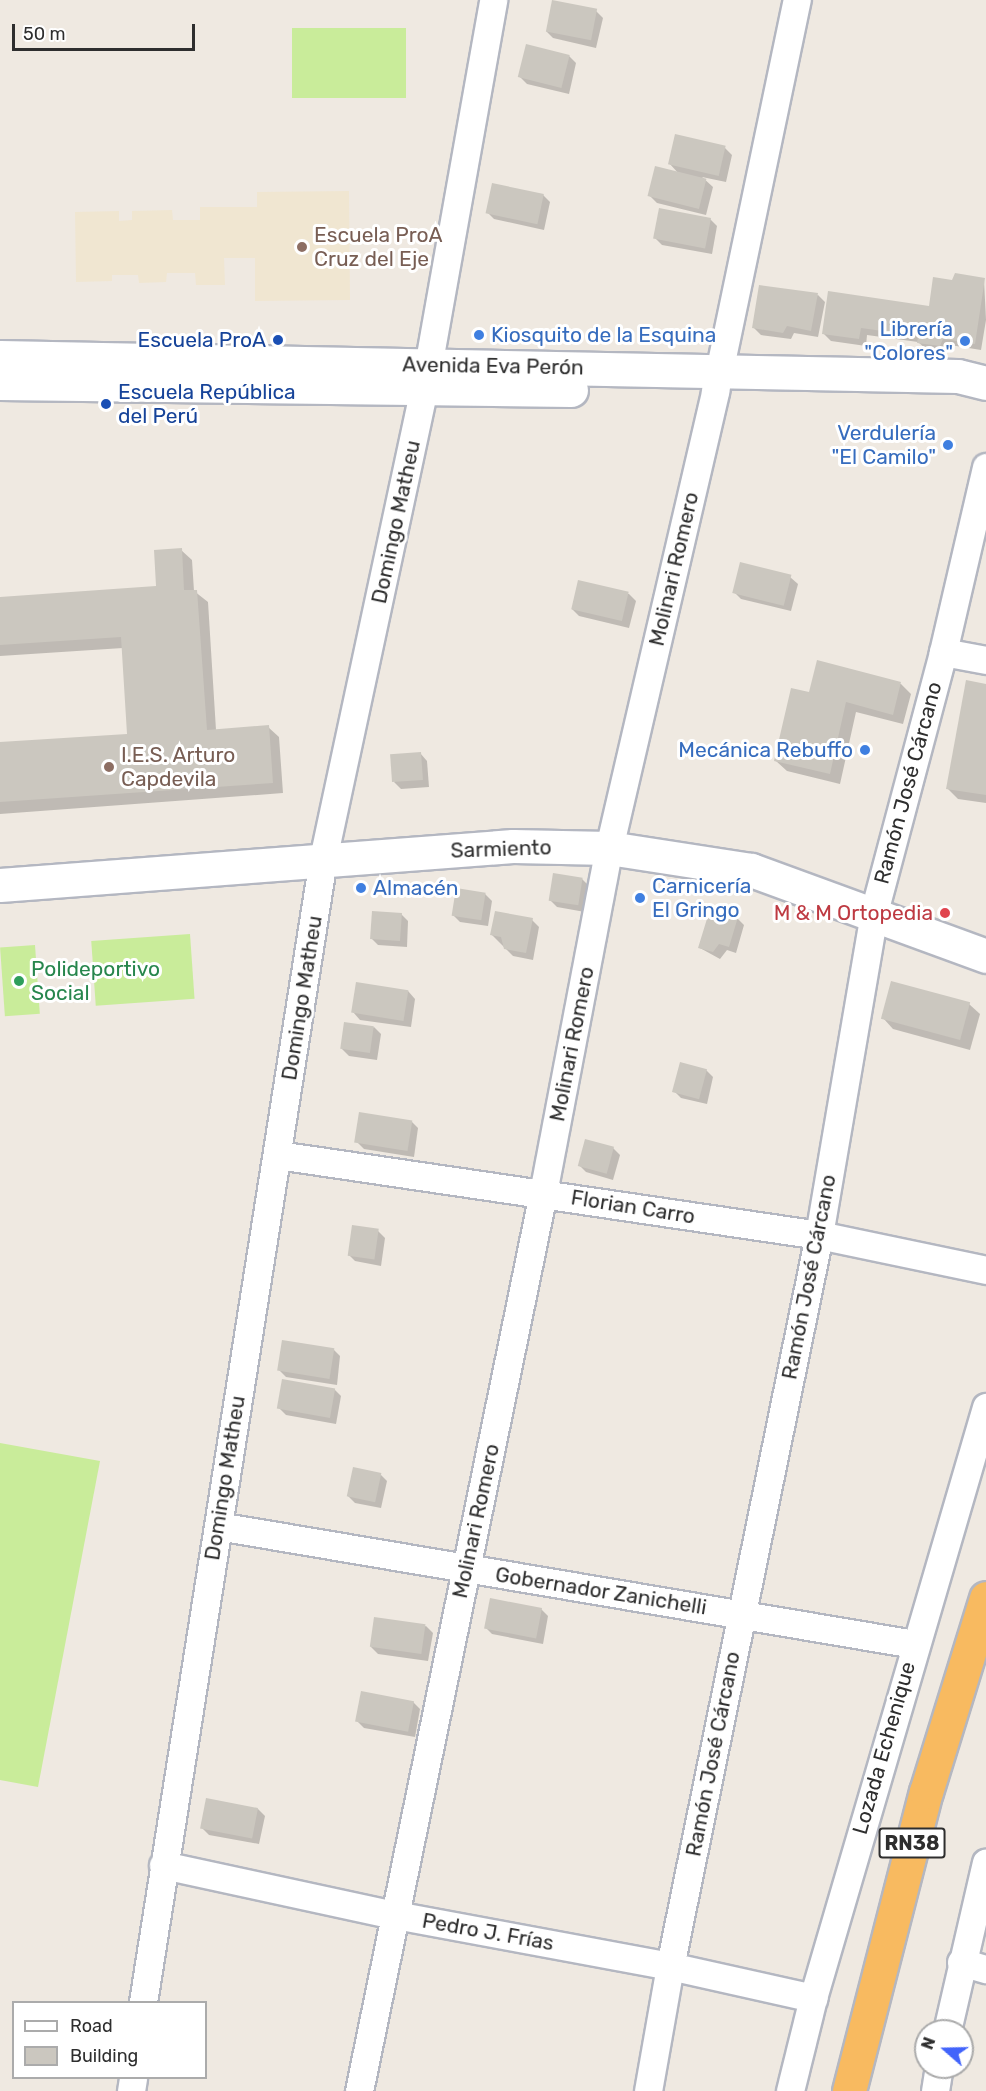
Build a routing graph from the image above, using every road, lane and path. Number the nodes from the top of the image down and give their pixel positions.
1 (493, 0) edge
2 (797, 0) edge
3 (0, 357) edge
4 (426, 376) junction
5 (717, 382) junction
6 (0, 383) edge
7 (986, 383) edge
8 (986, 391) edge
9 (986, 467) edge
10 (943, 652) junction
11 (986, 660) edge
12 (609, 848) junction
13 (323, 859) junction
14 (0, 885) edge
15 (874, 912) junction
16 (986, 956) edge
17 (278, 1155) junction
18 (543, 1193) junction
19 (819, 1235) junction
20 (986, 1270) edge
21 (986, 1407) edge
22 (218, 1526) junction
23 (466, 1569) junction
24 (986, 1598) edge
25 (742, 1614) junction
26 (914, 1644) junction
27 (986, 1862) edge
28 (163, 1865) junction
29 (395, 1915) junction
30 (670, 1965) junction
31 (973, 1965) edge
32 (813, 1998) junction
33 (144, 2001) edge
34 (952, 2019) edge
35 (359, 2091) edge
36 (648, 2091) edge
37 (790, 2091) edge
38 (849, 2091) edge

1 - 4 street, Domingo Matheu
2 - 5 street, Molinari Romero
3 - 4 main road, Avenida Eva Perón
4 - 5 main road, Avenida Eva Perón
4 - 6 main road, Avenida Eva Perón
4 - 13 street, Domingo Matheu
5 - 7 main road, Avenida Eva Perón
5 - 8 main road, Avenida Eva Perón
5 - 12 street, Molinari Romero
9 - 10 street, Ramón José Cárcano
10 - 11 street
10 - 15 street, Ramón José Cárcano
12 - 13 main road, Sarmiento
12 - 15 main road, Sarmiento
12 - 18 street, Molinari Romero
13 - 14 main road, Sarmiento
13 - 17 street, Domingo Matheu
15 - 16 main road, Sarmiento
15 - 19 street, Ramón José Cárcano
17 - 18 street, Florian Carro
17 - 22 street, Domingo Matheu
18 - 19 street, Florian Carro
18 - 23 street, Molinari Romero
19 - 20 street, Florian Carro
19 - 25 street, Ramón José Cárcano
21 - 26 street, Lozada Echenique
22 - 23 street, Gobernador Zanichelli
22 - 28 street, Domingo Matheu
23 - 25 street, Gobernador Zanichelli
23 - 29 street, Molinari Romero
24 - 38 highway, RN38
25 - 26 street, Gobernador Zanichelli
25 - 30 street, Ramón José Cárcano
26 - 32 street, Lozada Echenique
27 - 31 street
28 - 29 street, Pedro J. Frías
28 - 33 street, Domingo Matheu
29 - 30 street, Pedro J. Frías
29 - 35 street, Molinari Romero
30 - 32 street, Pedro J. Frías
30 - 36 street, Ramón José Cárcano
31 - 34 street
32 - 37 street, Lozada Echenique

